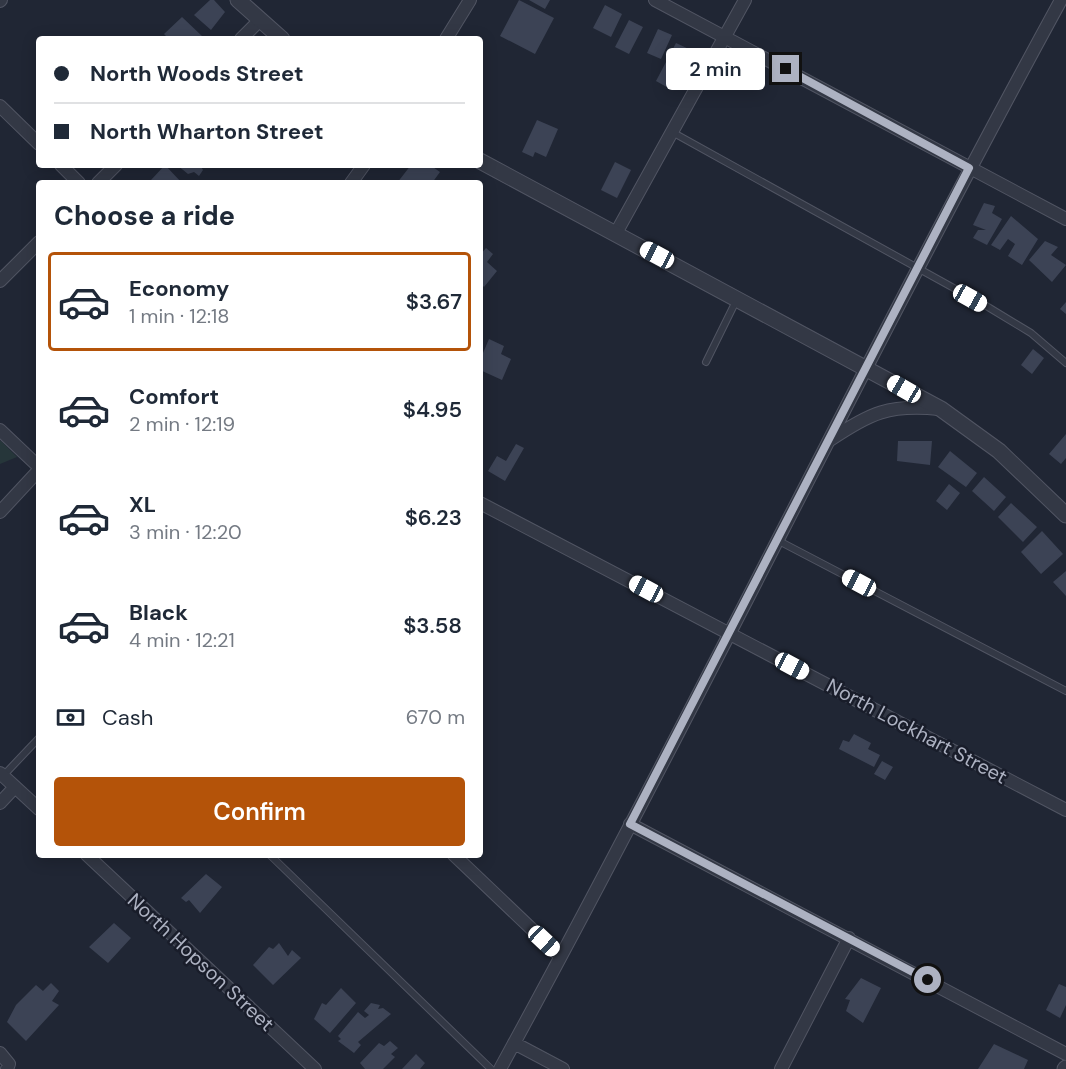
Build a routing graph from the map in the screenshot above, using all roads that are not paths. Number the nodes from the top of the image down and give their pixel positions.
1 (238, 0) edge
2 (470, 0) edge
3 (655, 0) edge
4 (745, 0) edge
5 (1061, 0) edge
6 (259, 21) junction
7 (244, 36) edge
8 (278, 36) edge
9 (448, 36) edge
10 (725, 36) junction
11 (0, 106) edge
12 (672, 132) junction
13 (36, 141) edge
14 (483, 163) edge
15 (64, 168) edge
16 (113, 168) edge
17 (969, 168) junction
18 (76, 180) edge
19 (101, 180) edge
20 (1066, 219) edge
21 (616, 233) junction
22 (36, 245) edge
23 (918, 269) junction
24 (0, 280) edge
25 (737, 298) junction
26 (706, 362) dead end
27 (1066, 363) edge
28 (868, 368) junction
29 (940, 410) junction
30 (0, 430) edge
31 (826, 443) junction
32 (36, 465) edge
33 (36, 471) edge
34 (483, 505) edge
35 (0, 512) edge
36 (1066, 515) edge
37 (777, 540) junction
38 (729, 632) junction
39 (1066, 691) edge
40 (36, 741) edge
41 (2, 774) edge
42 (15, 787) junction
43 (0, 803) edge
44 (36, 807) edge
45 (1066, 810) edge
46 (630, 824) junction
47 (90, 858) edge
48 (273, 858) edge
49 (457, 858) edge
50 (849, 938) junction
51 (560, 955) junction
52 (514, 1043) junction
53 (0, 1053) edge
54 (1066, 1054) edge
55 (7, 1069) edge
56 (315, 1069) edge
57 (491, 1069) edge
58 (500, 1069) edge
59 (563, 1069) edge
60 (781, 1069) edge

1 - 6 street
2 - 9 street
3 - 10 street
4 - 10 street
5 - 17 street
6 - 7 street
6 - 8 street
10 - 12 street
10 - 17 street
11 - 13 street
12 - 21 street
12 - 23 lane
14 - 21 street
15 - 18 street
16 - 19 street
17 - 20 street
17 - 23 street
21 - 25 street
22 - 24 street
23 - 27 lane
23 - 28 street
25 - 26 lane
25 - 28 street
28 - 29 street
28 - 31 street
29 - 31 street
29 - 36 street
30 - 32 street
31 - 37 street
33 - 35 street
34 - 38 street, North Lockhart Street
37 - 38 street
37 - 39 lane
38 - 45 street, North Lockhart Street
38 - 46 street
40 - 41 lane
41 - 42 street
42 - 43 street
42 - 44 street
46 - 50 street
46 - 51 street
47 - 56 street, North Hopson Street
48 - 57 lane
49 - 51 street
50 - 54 street
50 - 60 street
51 - 52 street
52 - 58 street
52 - 59 street
53 - 55 street

